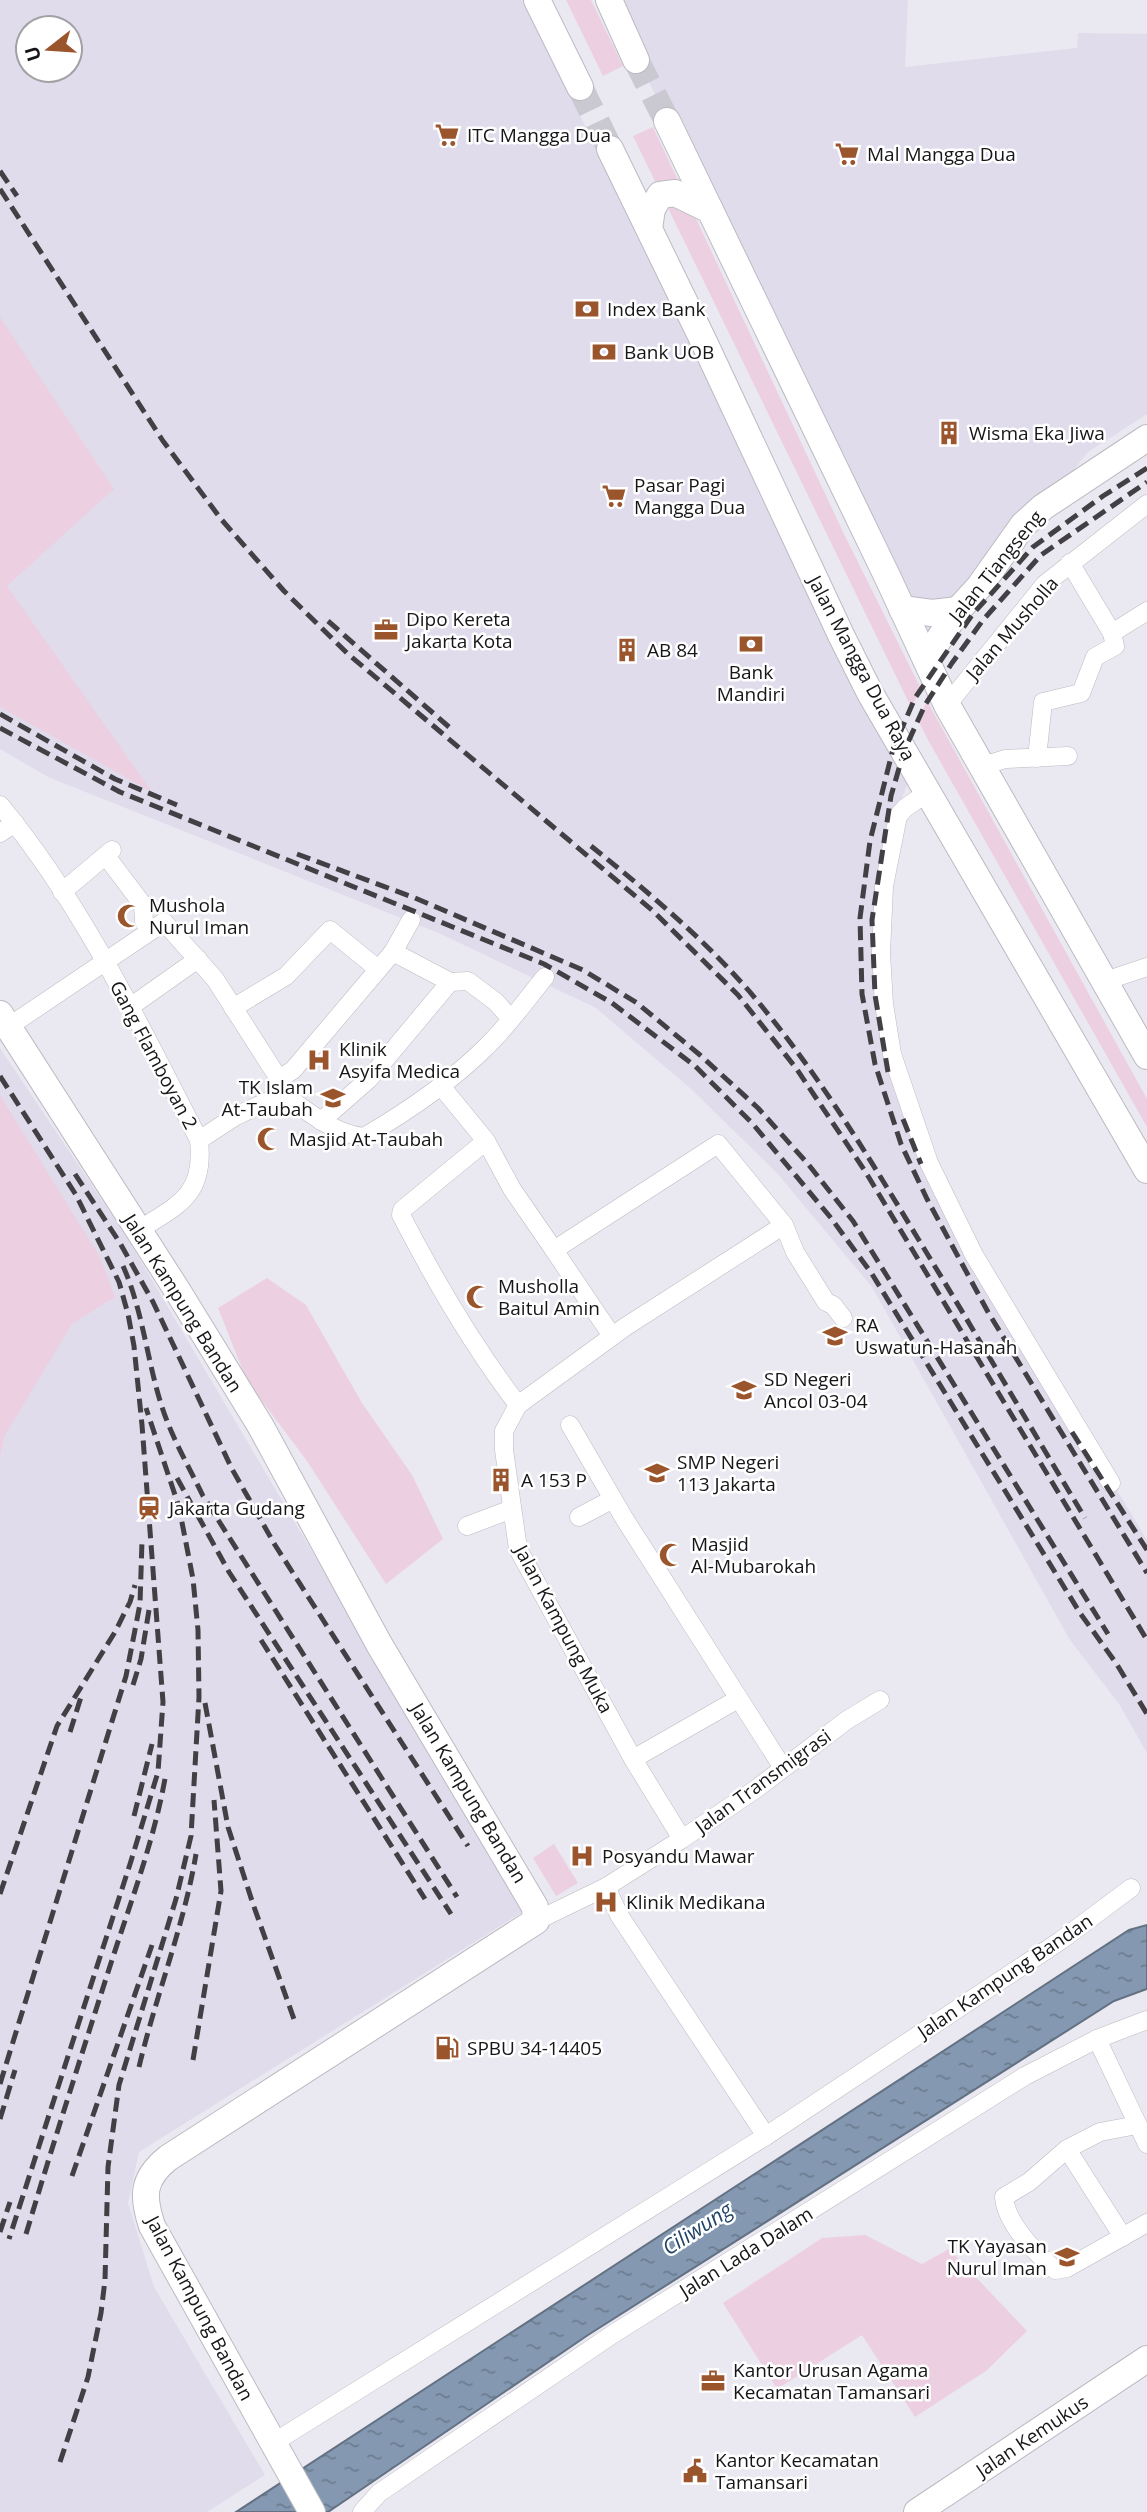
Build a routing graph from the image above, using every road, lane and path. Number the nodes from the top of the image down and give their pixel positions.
1 (537, 0) edge
2 (609, 0) edge
3 (636, 60) tunnel mouth
4 (580, 87) tunnel mouth
5 (667, 121) tunnel mouth
6 (610, 149) tunnel mouth
7 (710, 210) junction
8 (649, 229) junction
9 (1147, 438) edge
10 (1147, 504) edge
11 (1070, 563) junction
12 (902, 609) junction
13 (958, 610) junction
14 (1147, 611) edge
15 (1112, 634) junction
16 (926, 659) junction
17 (947, 705) junction
18 (1068, 756) dead end
19 (1037, 758) junction
20 (983, 766) junction
21 (928, 792) junction
22 (0, 806) edge
23 (7, 828) edge
24 (62, 892) junction
25 (411, 920) dead end
26 (149, 931) junction
27 (393, 952) junction
28 (198, 959) junction
29 (105, 962) junction
30 (1147, 967) edge
31 (378, 969) junction
32 (545, 977) dead end
33 (1105, 981) junction
34 (450, 982) junction
35 (130, 1007) junction
36 (233, 1008) junction
37 (511, 1019) junction
38 (4, 1020) edge
39 (1147, 1056) edge
40 (441, 1086) junction
41 (281, 1087) junction
42 (321, 1121) junction
43 (199, 1140) junction
44 (486, 1141) junction
45 (1147, 1170) edge
46 (784, 1225) junction
47 (137, 1231) junction
48 (554, 1250) junction
49 (843, 1318) dead end
50 (612, 1336) junction
51 (518, 1405) junction
52 (570, 1425) dead end
53 (1111, 1483) dead end
54 (613, 1499) junction
55 (512, 1509) junction
56 (579, 1517) dead end
57 (467, 1526) dead end
58 (738, 1699) junction
59 (880, 1700) dead end
60 (633, 1759) junction
61 (783, 1768) junction
62 (682, 1839) junction
63 (606, 1887) junction
64 (1131, 1888) dead end
65 (536, 1921) junction
66 (1147, 2020) edge
67 (1097, 2039) junction
68 (1137, 2125) junction
69 (765, 2136) junction
70 (1147, 2144) edge
71 (1067, 2149) junction
72 (1147, 2223) edge
73 (1123, 2237) junction
74 (1147, 2359) edge
75 (278, 2454) junction
76 (312, 2512) edge
77 (362, 2512) edge
78 (917, 2512) edge

1 - 4 main road
2 - 3 main road
5 - 7 main road
6 - 8 main road, Jalan Mangga Dua Raya
7 - 8 main road
7 - 12 main road
8 - 21 main road, Jalan Mangga Dua Raya
9 - 13 main road, Jalan Tiangseng
10 - 11 street, Jalan Musholla
11 - 15 street
11 - 17 street, Jalan Musholla
12 - 13 main road
12 - 16 main road
13 - 16 main road, Jalan Tiangseng
14 - 15 street
15 - 19 street
16 - 17 main road
17 - 20 main road
18 - 19 street
19 - 20 street
20 - 33 main road
21 - 45 main road, Jalan Mangga Dua Raya
21 - 53 street
22 - 23 street
23 - 24 street
24 - 26 street
24 - 29 street
25 - 27 street
26 - 28 street
26 - 29 street
27 - 31 street
27 - 34 street
28 - 35 street
28 - 36 street
29 - 35 street, Gang Flamboyan 2
29 - 38 street, Gang Flamboyan 2
30 - 33 street
31 - 36 street
31 - 41 street
32 - 37 street
33 - 39 main road
34 - 37 street
34 - 42 street
35 - 43 street, Gang Flamboyan 2
36 - 41 street
37 - 40 street
38 - 47 main road, Jalan Kampung Bandan
40 - 42 street
40 - 44 street
41 - 42 street
41 - 43 street
43 - 47 street
44 - 48 street
44 - 51 street
46 - 48 street
46 - 49 street
46 - 50 street
47 - 65 main road, Jalan Kampung Bandan
48 - 50 street
50 - 51 street
51 - 55 street, Jalan Kampung Muka
52 - 54 street
54 - 56 street
54 - 58 street
55 - 57 street
55 - 60 street, Jalan Kampung Muka
58 - 60 street
58 - 61 street
59 - 61 street, Jalan Transmigrasi
60 - 62 street, Jalan Kampung Muka
61 - 62 street, Jalan Transmigrasi
62 - 63 street, Jalan Transmigrasi
63 - 65 street, Jalan Transmigrasi
63 - 69 street
64 - 69 street, Jalan Kampung Bandan
65 - 75 main road, Jalan Kampung Bandan
66 - 67 street, Jalan Lada Dalam
67 - 68 street
67 - 77 street, Jalan Lada Dalam
68 - 70 street
68 - 71 street
69 - 75 street, Jalan Kampung Bandan
71 - 73 street
71 - 73 street
72 - 73 street
74 - 78 main road, Jalan Kemukus
75 - 76 main road

